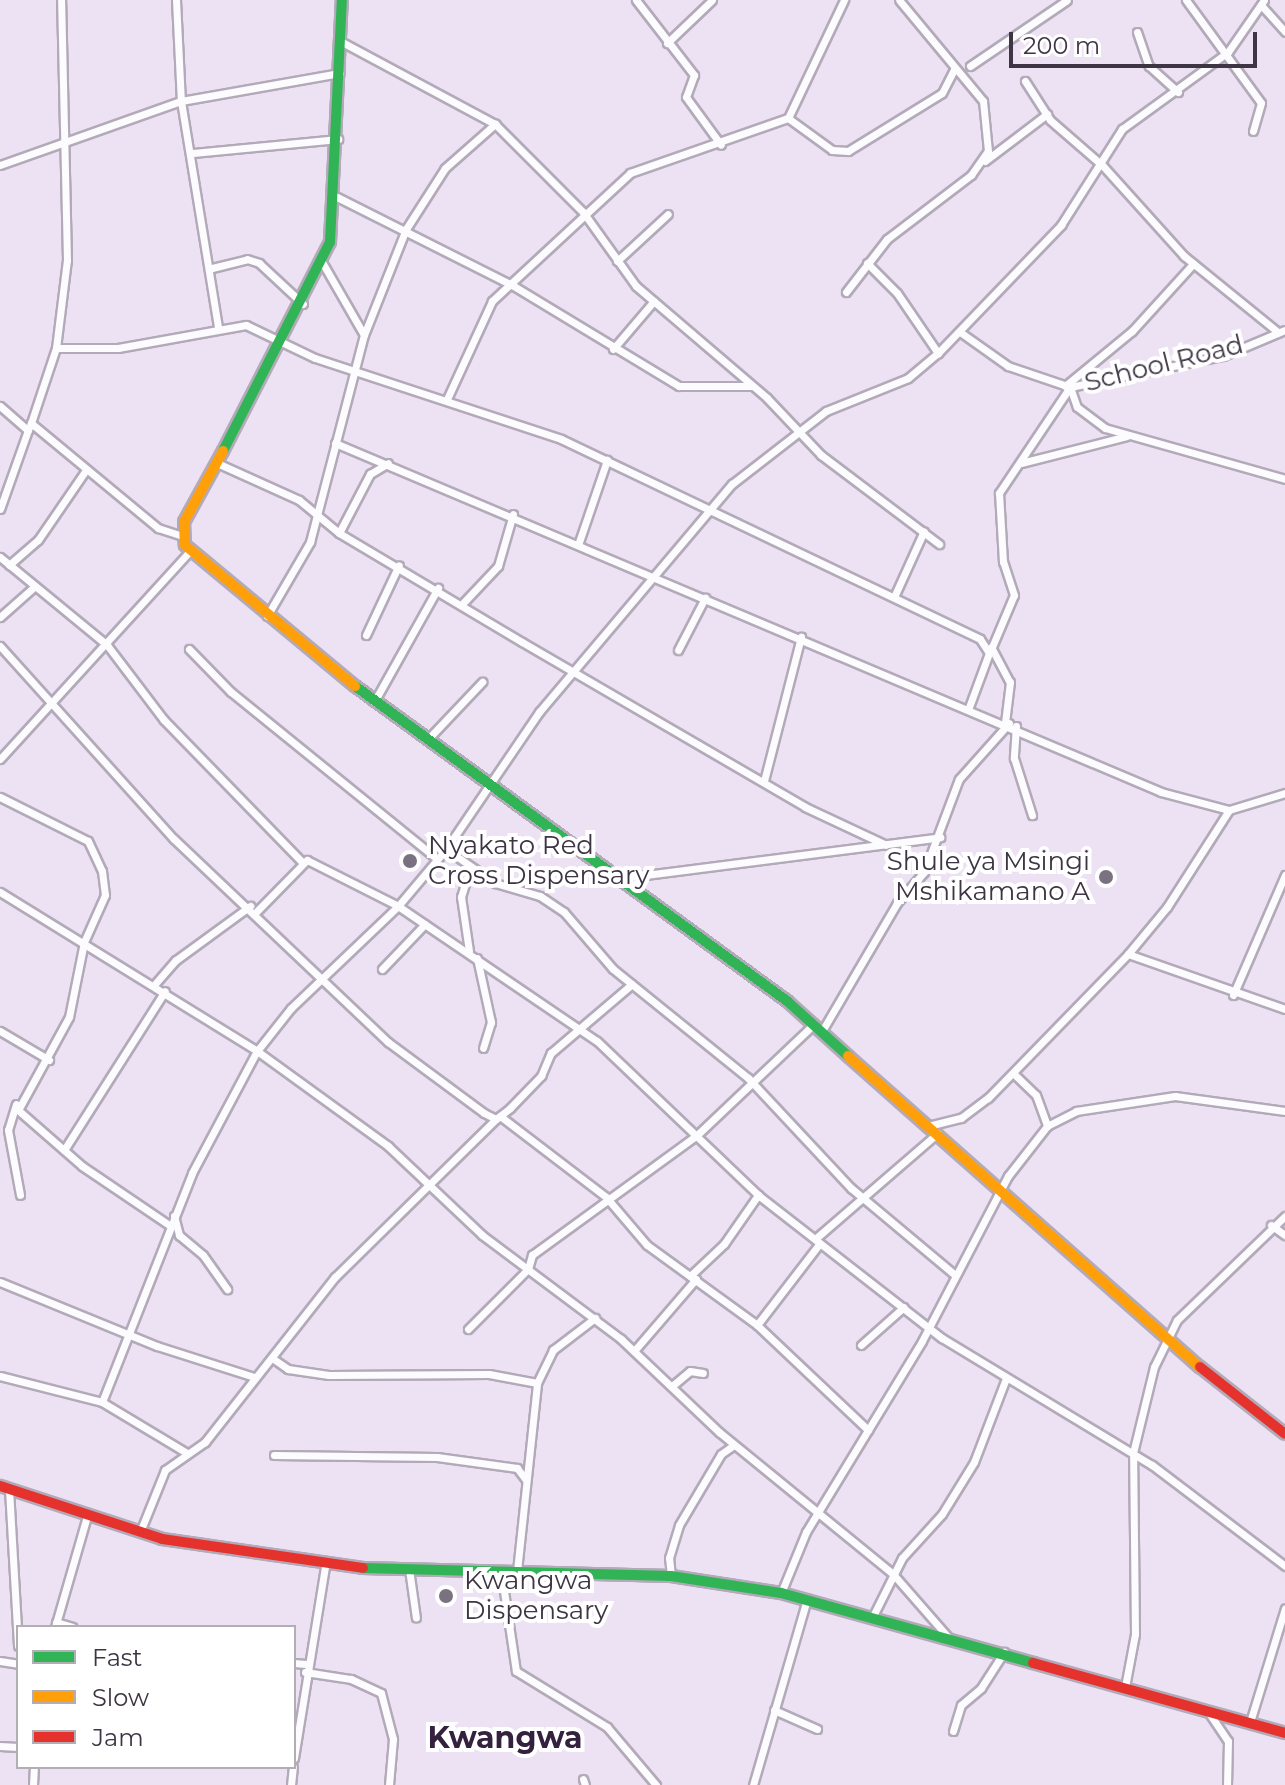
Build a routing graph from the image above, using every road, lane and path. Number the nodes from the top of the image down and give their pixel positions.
1 (61, 0) edge
2 (176, 0) edge
3 (342, 0) edge
4 (636, 0) edge
5 (712, 0) edge
6 (844, 0) edge
7 (899, 0) edge
8 (1051, 0) edge
9 (1067, 0) edge
10 (1186, 0) edge
11 (1262, 3) edge
12 (1055, 9) junction
13 (1137, 32) dead end
14 (1285, 32) edge
15 (342, 42) junction
16 (667, 43) junction
17 (1228, 52) junction
18 (970, 66) dead end
19 (955, 68) junction
20 (340, 73) junction
21 (1025, 81) dead end
22 (1178, 92) junction
23 (181, 101) junction
24 (1047, 114) junction
25 (788, 118) junction
26 (495, 124) junction
27 (1253, 131) dead end
28 (62, 138) junction
29 (338, 139) junction
30 (721, 145) junction
31 (193, 153) junction
32 (985, 161) junction
33 (0, 165) edge
34 (1103, 166) junction
35 (337, 197) junction
36 (583, 212) junction
37 (668, 214) dead end
38 (406, 229) junction
39 (617, 261) junction
40 (322, 262) junction
41 (867, 263) junction
42 (1193, 264) junction
43 (212, 268) junction
44 (512, 285) junction
45 (846, 292) dead end
46 (654, 301) junction
47 (303, 304) junction
48 (218, 328) junction
49 (1282, 331) edge
50 (960, 332) junction
51 (364, 335) junction
52 (283, 344) junction
53 (56, 348) junction
54 (613, 349) junction
55 (938, 353) junction
56 (354, 371) junction
57 (753, 386) junction
58 (1067, 386) junction
59 (447, 399) junction
60 (0, 406) edge
61 (30, 426) junction
62 (799, 429) junction
63 (1128, 435) junction
64 (335, 443) junction
65 (607, 460) junction
66 (217, 463) junction
67 (388, 463) junction
68 (1021, 463) junction
69 (86, 470) junction
70 (1285, 479) edge
71 (0, 509) edge
72 (709, 509) junction
73 (316, 512) junction
74 (513, 514) junction
75 (924, 531) junction
76 (339, 533) junction
77 (182, 536) junction
78 (579, 542) junction
79 (939, 544) dead end
80 (190, 551) junction
81 (0, 557) edge
82 (9, 565) junction
83 (399, 565) junction
84 (652, 573) junction
85 (34, 587) junction
86 (438, 588) junction
87 (894, 597) junction
88 (705, 598) junction
89 (463, 603) junction
90 (0, 617) edge
91 (266, 618) junction
92 (366, 635) dead end
93 (801, 637) junction
94 (107, 645) junction
95 (0, 646) edge
96 (990, 646) junction
97 (189, 649) dead end
98 (678, 650) dead end
99 (574, 672) junction
100 (482, 682) dead end
101 (374, 702) junction
102 (49, 703) junction
103 (969, 707) junction
104 (1010, 723) junction
105 (428, 739) junction
106 (0, 759) edge
107 (764, 781) junction
108 (487, 784) junction
109 (1285, 793) edge
110 (0, 797) edge
111 (1229, 810) junction
112 (1032, 815) dead end
113 (941, 837) junction
114 (886, 845) junction
115 (446, 849) junction
116 (437, 859) junction
117 (302, 862) junction
118 (470, 867) junction
119 (1285, 875) edge
120 (622, 878) junction
121 (0, 892) edge
122 (398, 906) junction
123 (253, 909) junction
124 (425, 924) junction
125 (84, 942) junction
126 (469, 951) junction
127 (1128, 954) junction
128 (477, 957) junction
129 (382, 969) dead end
130 (324, 978) junction
131 (632, 984) junction
132 (154, 985) junction
133 (165, 991) junction
134 (1233, 995) junction
135 (1285, 1009) edge
136 (818, 1027) junction
137 (576, 1030) junction
138 (0, 1031) edge
139 (483, 1048) dead end
140 (257, 1051) junction
141 (49, 1060) junction
142 (1014, 1074) junction
143 (754, 1084) junction
144 (17, 1102) junction
145 (1285, 1111) edge
146 (498, 1117) junction
147 (1047, 1126) junction
148 (936, 1128) junction
149 (696, 1136) junction
150 (64, 1150) junction
151 (426, 1183) junction
152 (1001, 1192) junction
153 (20, 1195) dead end
154 (758, 1195) junction
155 (860, 1195) junction
156 (606, 1197) junction
157 (174, 1216) junction
158 (1285, 1216) edge
159 (169, 1225) junction
160 (1271, 1225) junction
161 (1285, 1235) edge
162 (817, 1241) junction
163 (528, 1269) junction
164 (955, 1275) junction
165 (693, 1278) junction
166 (0, 1282) edge
167 (227, 1289) dead end
168 (904, 1307) junction
169 (595, 1318) junction
170 (757, 1325) junction
171 (929, 1326) junction
172 (468, 1329) dead end
173 (131, 1331) junction
174 (1167, 1337) junction
175 (861, 1345) dead end
176 (634, 1351) junction
177 (275, 1360) junction
178 (703, 1373) dead end
179 (0, 1376) edge
180 (254, 1377) junction
181 (1006, 1378) junction
182 (537, 1383) junction
183 (672, 1386) junction
184 (102, 1402) junction
185 (868, 1430) junction
186 (1285, 1434) edge
187 (734, 1445) junction
188 (187, 1453) junction
189 (1133, 1453) junction
190 (274, 1455) dead end
191 (526, 1480) junction
192 (4, 1487) edge
193 (87, 1516) junction
194 (816, 1516) junction
195 (140, 1532) junction
196 (1285, 1566) edge
197 (325, 1567) junction
198 (409, 1569) junction
199 (501, 1571) junction
200 (517, 1571) junction
201 (893, 1574) junction
202 (671, 1576) junction
203 (781, 1593) junction
204 (807, 1599) junction
205 (1285, 1608) edge
206 (873, 1616) junction
207 (416, 1618) dead end
208 (16, 1625) edge
209 (56, 1625) edge
210 (948, 1637) junction
211 (1004, 1652) junction
212 (296, 1664) edge
213 (306, 1668) junction
214 (1125, 1687) junction
215 (774, 1710) junction
216 (1206, 1710) junction
217 (1250, 1722) junction
218 (817, 1729) dead end
219 (953, 1731) dead end
220 (1285, 1733) edge
221 (296, 1743) edge
222 (389, 1785) edge
223 (656, 1785) edge
224 (753, 1785) edge
225 (1227, 1785) edge

1 - 28 street
2 - 23 street
3 - 15 street
4 - 16 street
5 - 16 street
6 - 25 street
7 - 19 street
8 - 12 street
9 - 12 street
10 - 17 street
11 - 14 street
11 - 17 street
12 - 18 street
13 - 22 street
15 - 20 street
15 - 26 street
16 - 30 street
17 - 22 street
17 - 27 street
19 - 25 street
19 - 32 street
20 - 23 street
20 - 29 street
21 - 24 street
22 - 34 street
23 - 28 street
23 - 31 street
24 - 32 street
24 - 34 street
25 - 30 street
26 - 36 street
26 - 38 street
28 - 33 street
28 - 53 street
29 - 31 street
29 - 35 street
30 - 36 street
31 - 43 street
32 - 41 street
34 - 42 street
34 - 50 street
35 - 38 street
35 - 40 street
36 - 39 street
36 - 44 street
37 - 39 street
38 - 44 street
38 - 51 street
39 - 46 street
40 - 47 street
40 - 51 street
41 - 45 street
41 - 55 street
42 - 49 street
42 - 58 street
43 - 47 street
43 - 48 street
44 - 54 street
44 - 59 street
46 - 54 street
46 - 57 street
47 - 52 street
48 - 52 street
48 - 53 street
49 - 58 street, School Road
50 - 55 street
50 - 58 street, School Road
51 - 56 street
52 - 56 street
52 - 66 street
53 - 61 street
54 - 57 street
55 - 62 street
56 - 59 street
56 - 64 street
57 - 62 street
58 - 63 street
58 - 68 street
59 - 65 street
60 - 61 street
61 - 69 street
61 - 71 street
62 - 72 street
62 - 75 street
63 - 68 street
63 - 70 street
64 - 67 street
64 - 73 street
65 - 72 street
65 - 78 street
66 - 73 street
66 - 77 street
67 - 74 street
67 - 76 street
68 - 96 street
69 - 77 street
69 - 82 street
72 - 84 street
72 - 87 street
73 - 76 street
73 - 91 street
74 - 78 street
74 - 89 street
75 - 79 street
75 - 87 street
76 - 83 street
77 - 80 street
78 - 84 street
80 - 91 street
80 - 94 street
81 - 82 street
82 - 85 street
83 - 86 street
83 - 92 street
84 - 88 street
84 - 99 street
85 - 90 street
85 - 94 street
86 - 89 street
86 - 101 street
87 - 96 street
88 - 93 street
88 - 98 street
89 - 99 street
91 - 101 street
93 - 103 street
93 - 107 street
94 - 102 street
94 - 117 street
95 - 102 street
96 - 103 street
96 - 104 street
97 - 116 street
99 - 107 street
99 - 108 street
100 - 105 street
101 - 105 street
102 - 106 street
102 - 123 street
103 - 104 street
104 - 111 street
104 - 112 street
104 - 113 street
105 - 108 street
107 - 114 street
108 - 115 street
108 - 120 street
109 - 111 street
110 - 125 street
111 - 127 street
113 - 114 street
113 - 136 street
114 - 120 street
115 - 116 street
115 - 118 street
116 - 122 street
117 - 122 street
117 - 123 street
118 - 126 street
118 - 131 street
119 - 134 street
120 - 136 street
121 - 125 street
122 - 124 street
122 - 130 street
123 - 130 street
123 - 132 street
124 - 126 street
124 - 129 street
125 - 132 street
125 - 141 street
126 - 128 street
127 - 134 street
127 - 142 street
128 - 137 street
128 - 139 street
130 - 140 street
130 - 146 street
131 - 137 street
131 - 143 street
132 - 133 street
133 - 140 street
133 - 150 street
134 - 135 street
136 - 143 street
136 - 148 street
137 - 146 street
137 - 149 street
138 - 141 street
140 - 151 street
140 - 157 street
141 - 144 street
142 - 147 street
142 - 148 street
143 - 149 street
143 - 155 street
144 - 150 street
144 - 153 street
145 - 147 street
146 - 151 street
146 - 156 street
147 - 152 street
148 - 152 street
148 - 155 street
149 - 154 street
149 - 156 street
150 - 159 street
151 - 163 street
151 - 177 street
152 - 164 street
152 - 174 street
154 - 162 street
154 - 165 street
155 - 162 street
155 - 164 street
156 - 163 street
156 - 165 street
157 - 159 street
157 - 167 street
158 - 160 street
159 - 173 street
160 - 161 street
160 - 174 street
162 - 168 street
162 - 170 street
163 - 169 street
163 - 172 street
164 - 171 street
165 - 170 street
165 - 176 street
166 - 173 street
168 - 171 street
168 - 175 street
169 - 176 street
169 - 182 street
170 - 185 street
171 - 181 street
171 - 185 street
173 - 180 street
173 - 184 street
174 - 186 street
174 - 189 street
176 - 183 street
177 - 180 street
177 - 182 street
178 - 183 street
179 - 184 street
180 - 188 street
181 - 189 street
181 - 201 street
182 - 191 street
183 - 187 street
184 - 188 street
185 - 194 street
187 - 194 street
187 - 202 street
188 - 195 street
189 - 196 street
189 - 214 street
190 - 191 street
191 - 200 street
192 - 193 street
192 - 208 street
193 - 195 street
193 - 209 street
194 - 201 street
194 - 203 street
195 - 197 street
197 - 198 street
197 - 213 street
198 - 199 street
198 - 207 street
199 - 200 street
199 - 223 street
200 - 202 street
201 - 206 street
201 - 210 street
202 - 203 street
203 - 204 street
204 - 206 street
204 - 215 street
205 - 217 street
206 - 210 street
210 - 211 street
211 - 214 street
211 - 219 street
212 - 213 street
213 - 221 street
213 - 222 street
214 - 216 street
215 - 218 street
215 - 224 street
216 - 217 street
216 - 225 street
217 - 220 street

